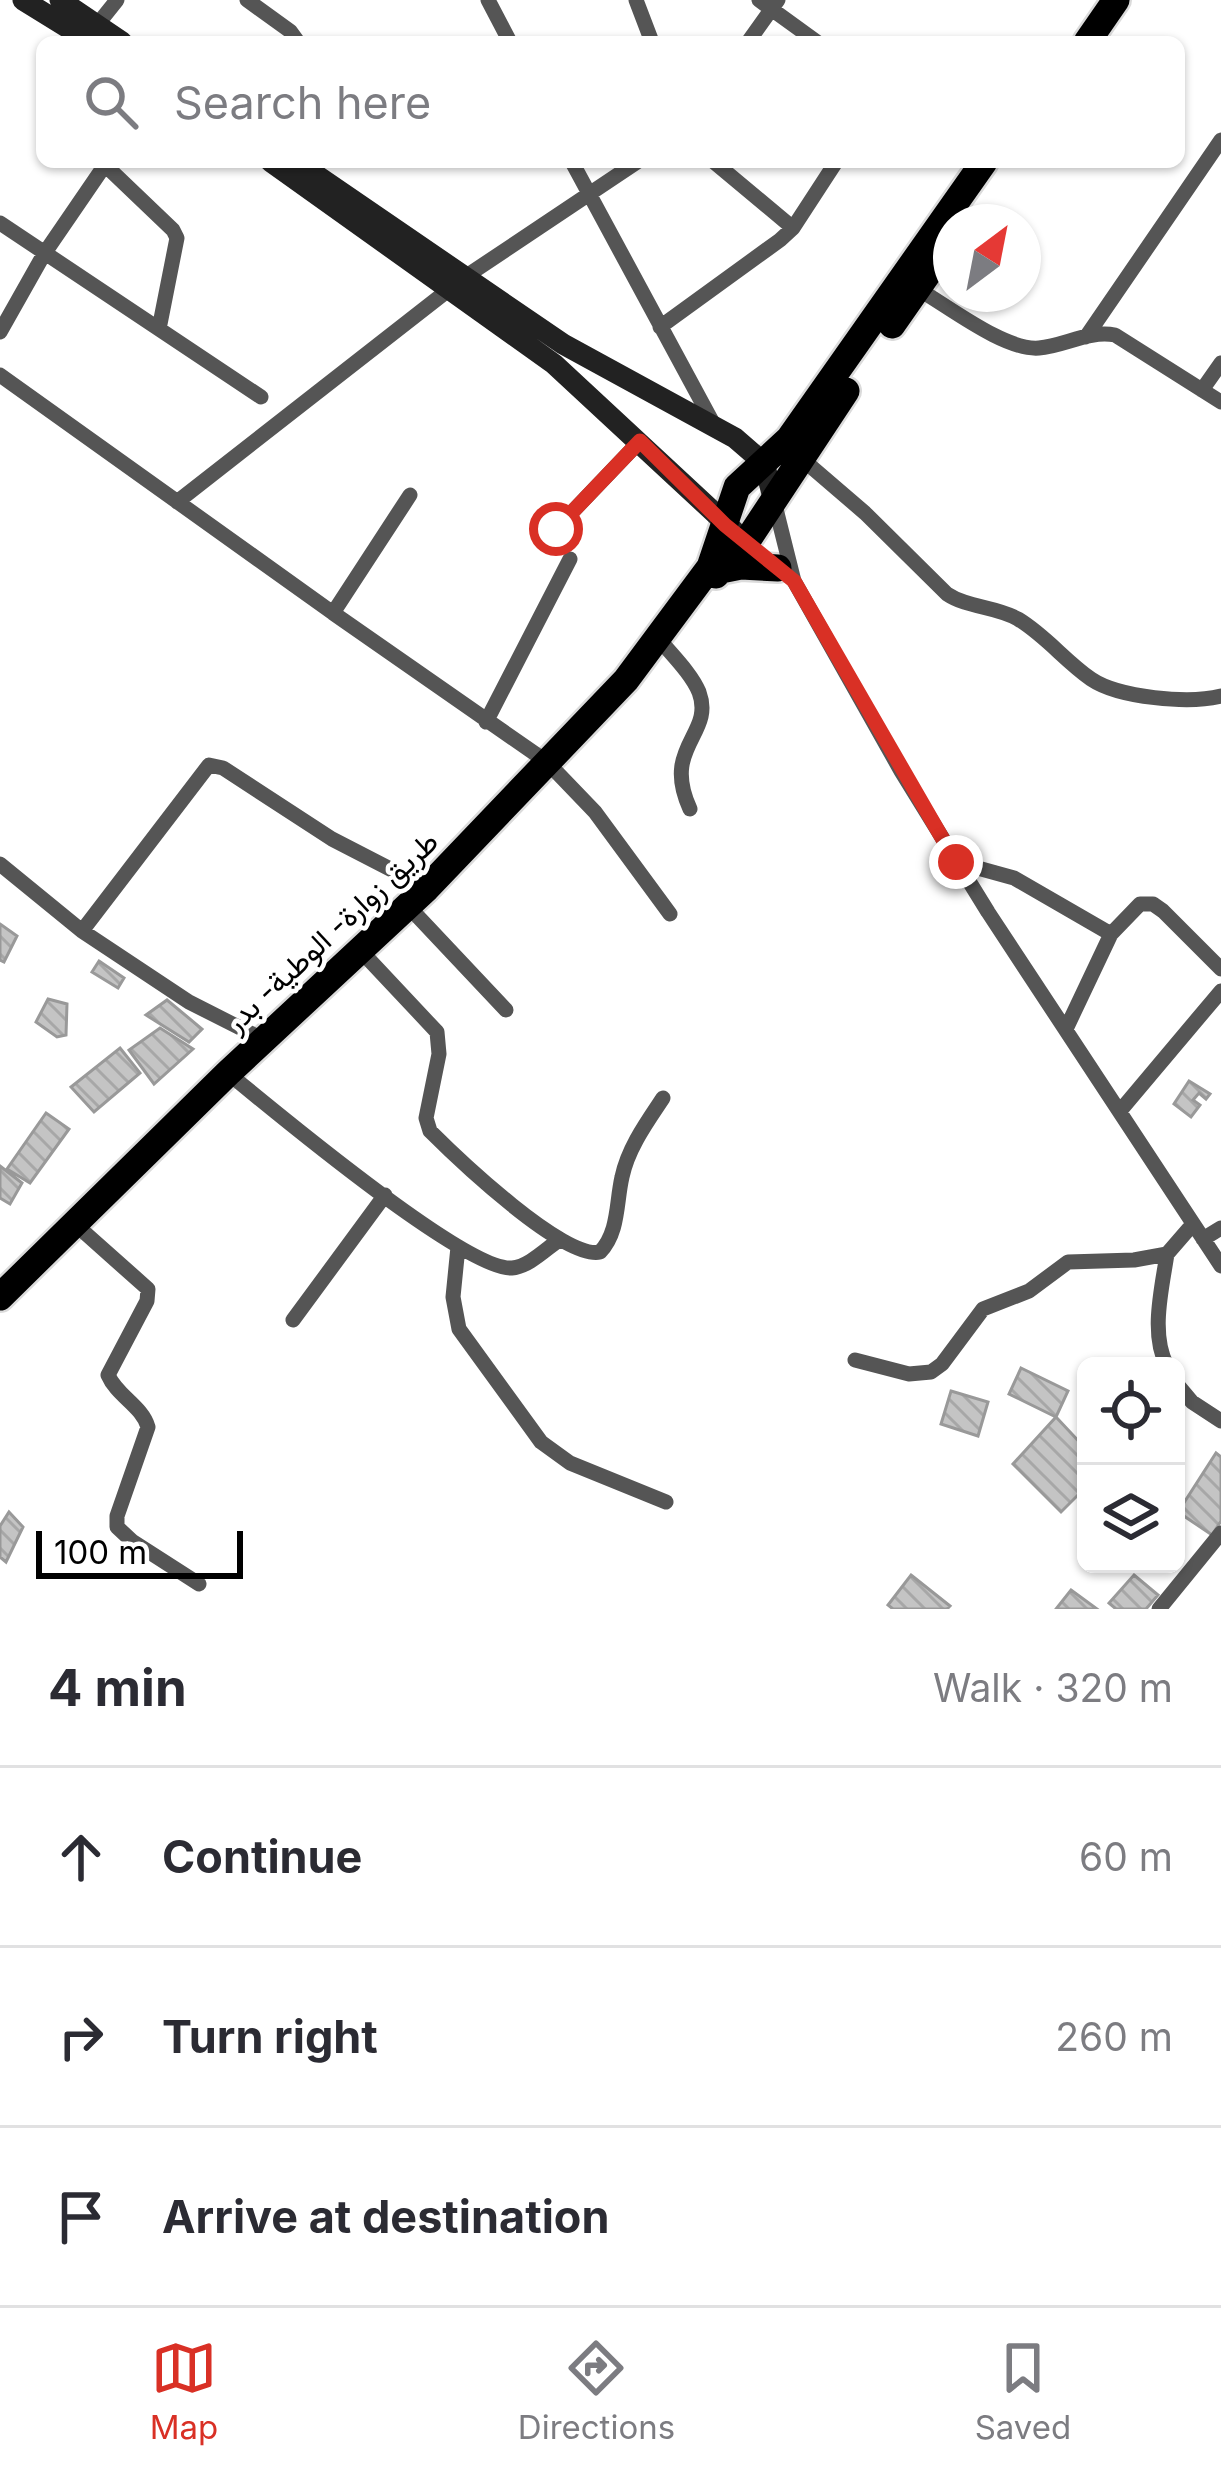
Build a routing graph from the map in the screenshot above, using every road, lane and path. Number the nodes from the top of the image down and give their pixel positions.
1 (23, 0) edge
2 (60, 0) edge
3 (116, 0) edge
4 (247, 0) edge
5 (488, 0) edge
6 (636, 0) edge
7 (1094, 0) edge
8 (1116, 0) edge
9 (769, 4) edge
10 (94, 34) edge
11 (294, 36) edge
12 (507, 36) edge
13 (650, 36) edge
14 (751, 36) edge
15 (809, 36) edge
16 (1069, 36) edge
17 (1091, 36) edge
18 (1221, 140) edge
19 (103, 168) edge
20 (110, 168) edge
21 (280, 168) edge
22 (305, 168) edge
23 (575, 168) edge
24 (628, 168) edge
25 (721, 168) edge
26 (832, 168) edge
27 (980, 168) edge
28 (1001, 168) edge
29 (589, 194) junction
30 (976, 204) edge
31 (0, 223) edge
32 (793, 228) junction
33 (44, 254) junction
34 (933, 267) edge
35 (458, 283) junction
36 (918, 289) junction
37 (660, 327) junction
38 (159, 329) junction
39 (0, 332) edge
40 (1086, 337) junction
41 (1221, 363) edge
42 (0, 376) edge
43 (1202, 390) junction
44 (261, 397) dead end
45 (1221, 402) edge
46 (715, 426) junction
47 (640, 441) junction
48 (801, 458) junction
49 (764, 463) junction
50 (410, 495) dead end
51 (774, 500) junction
52 (177, 502) junction
53 (556, 529) dead end
54 (736, 533) junction
55 (570, 559) dead end
56 (721, 570) junction
57 (786, 574) junction
58 (690, 598) junction
59 (333, 613) junction
60 (658, 639) junction
61 (1221, 696) edge
62 (486, 722) junction
63 (547, 763) junction
64 (690, 809) dead end
65 (956, 862) junction
66 (2, 871) edge
67 (418, 897) junction
68 (670, 914) dead end
69 (82, 931) junction
70 (1112, 934) junction
71 (360, 950) junction
72 (1221, 969) edge
73 (1221, 991) edge
74 (506, 1010) dead end
75 (1066, 1029) junction
76 (263, 1040) junction
77 (228, 1073) junction
78 (663, 1098) dead end
79 (1120, 1111) junction
80 (385, 1195) junction
81 (75, 1224) junction
82 (1221, 1228) edge
83 (1198, 1231) junction
84 (560, 1240) junction
85 (458, 1247) junction
86 (1167, 1254) junction
87 (1221, 1266) edge
88 (0, 1297) edge
89 (293, 1320) dead end
90 (1162, 1357) edge
91 (855, 1360) dead end
92 (1185, 1394) edge
93 (1221, 1421) edge
94 (666, 1502) dead end
95 (1221, 1533) edge
96 (200, 1584) dead end
97 (1159, 1609) edge

1 - 10 street
2 - 10 street
3 - 10 street
4 - 11 street
5 - 12 street
6 - 13 street
7 - 16 highway
8 - 17 highway
9 - 14 street
9 - 15 street
18 - 40 street
19 - 33 street
20 - 38 street
21 - 35 street
22 - 35 street
23 - 29 street
24 - 29 street
25 - 32 street
26 - 32 street
27 - 49 highway
28 - 30 highway
29 - 35 street
29 - 37 street
31 - 33 street
32 - 37 street
33 - 38 street
33 - 39 street
34 - 36 highway
35 - 46 street
35 - 47 street
35 - 52 street
36 - 40 street
36 - 48 highway
37 - 46 street
38 - 44 street
40 - 43 street
41 - 43 street
42 - 52 street
43 - 45 street
46 - 49 street
47 - 53 street
47 - 54 street
48 - 51 highway
48 - 61 street
49 - 51 street
49 - 54 highway
50 - 59 street
51 - 54 highway
51 - 57 street
52 - 59 street
54 - 56 highway
54 - 57 street
54 - 58 highway
55 - 62 street
56 - 57 highway
56 - 58 highway
57 - 65 street
58 - 60 highway, طريق زوارة- الوطية- بدر
59 - 62 street
60 - 63 highway, طريق زوارة- الوطية- بدر
60 - 64 street
62 - 63 street
63 - 67 highway, طريق زوارة- الوطية- بدر
63 - 68 street
65 - 70 street
65 - 75 street
66 - 69 street
67 - 69 street
67 - 71 highway, طريق زوارة- الوطية- بدر
67 - 74 street
69 - 76 street
70 - 72 street
70 - 75 street
71 - 76 highway, طريق زوارة- الوطية- بدر
71 - 84 street
73 - 79 street
75 - 79 street
76 - 77 highway, طريق زوارة- الوطية- بدر
77 - 80 street
77 - 81 highway, طريق زوارة- الوطية- بدر
78 - 84 street
79 - 83 street
80 - 85 street
80 - 89 street
81 - 88 highway, طريق زوارة- الوطية- بدر
81 - 96 street
82 - 83 street
83 - 86 street
83 - 87 street
84 - 85 street
85 - 94 street
86 - 90 street
86 - 91 street
92 - 93 street
95 - 97 street

